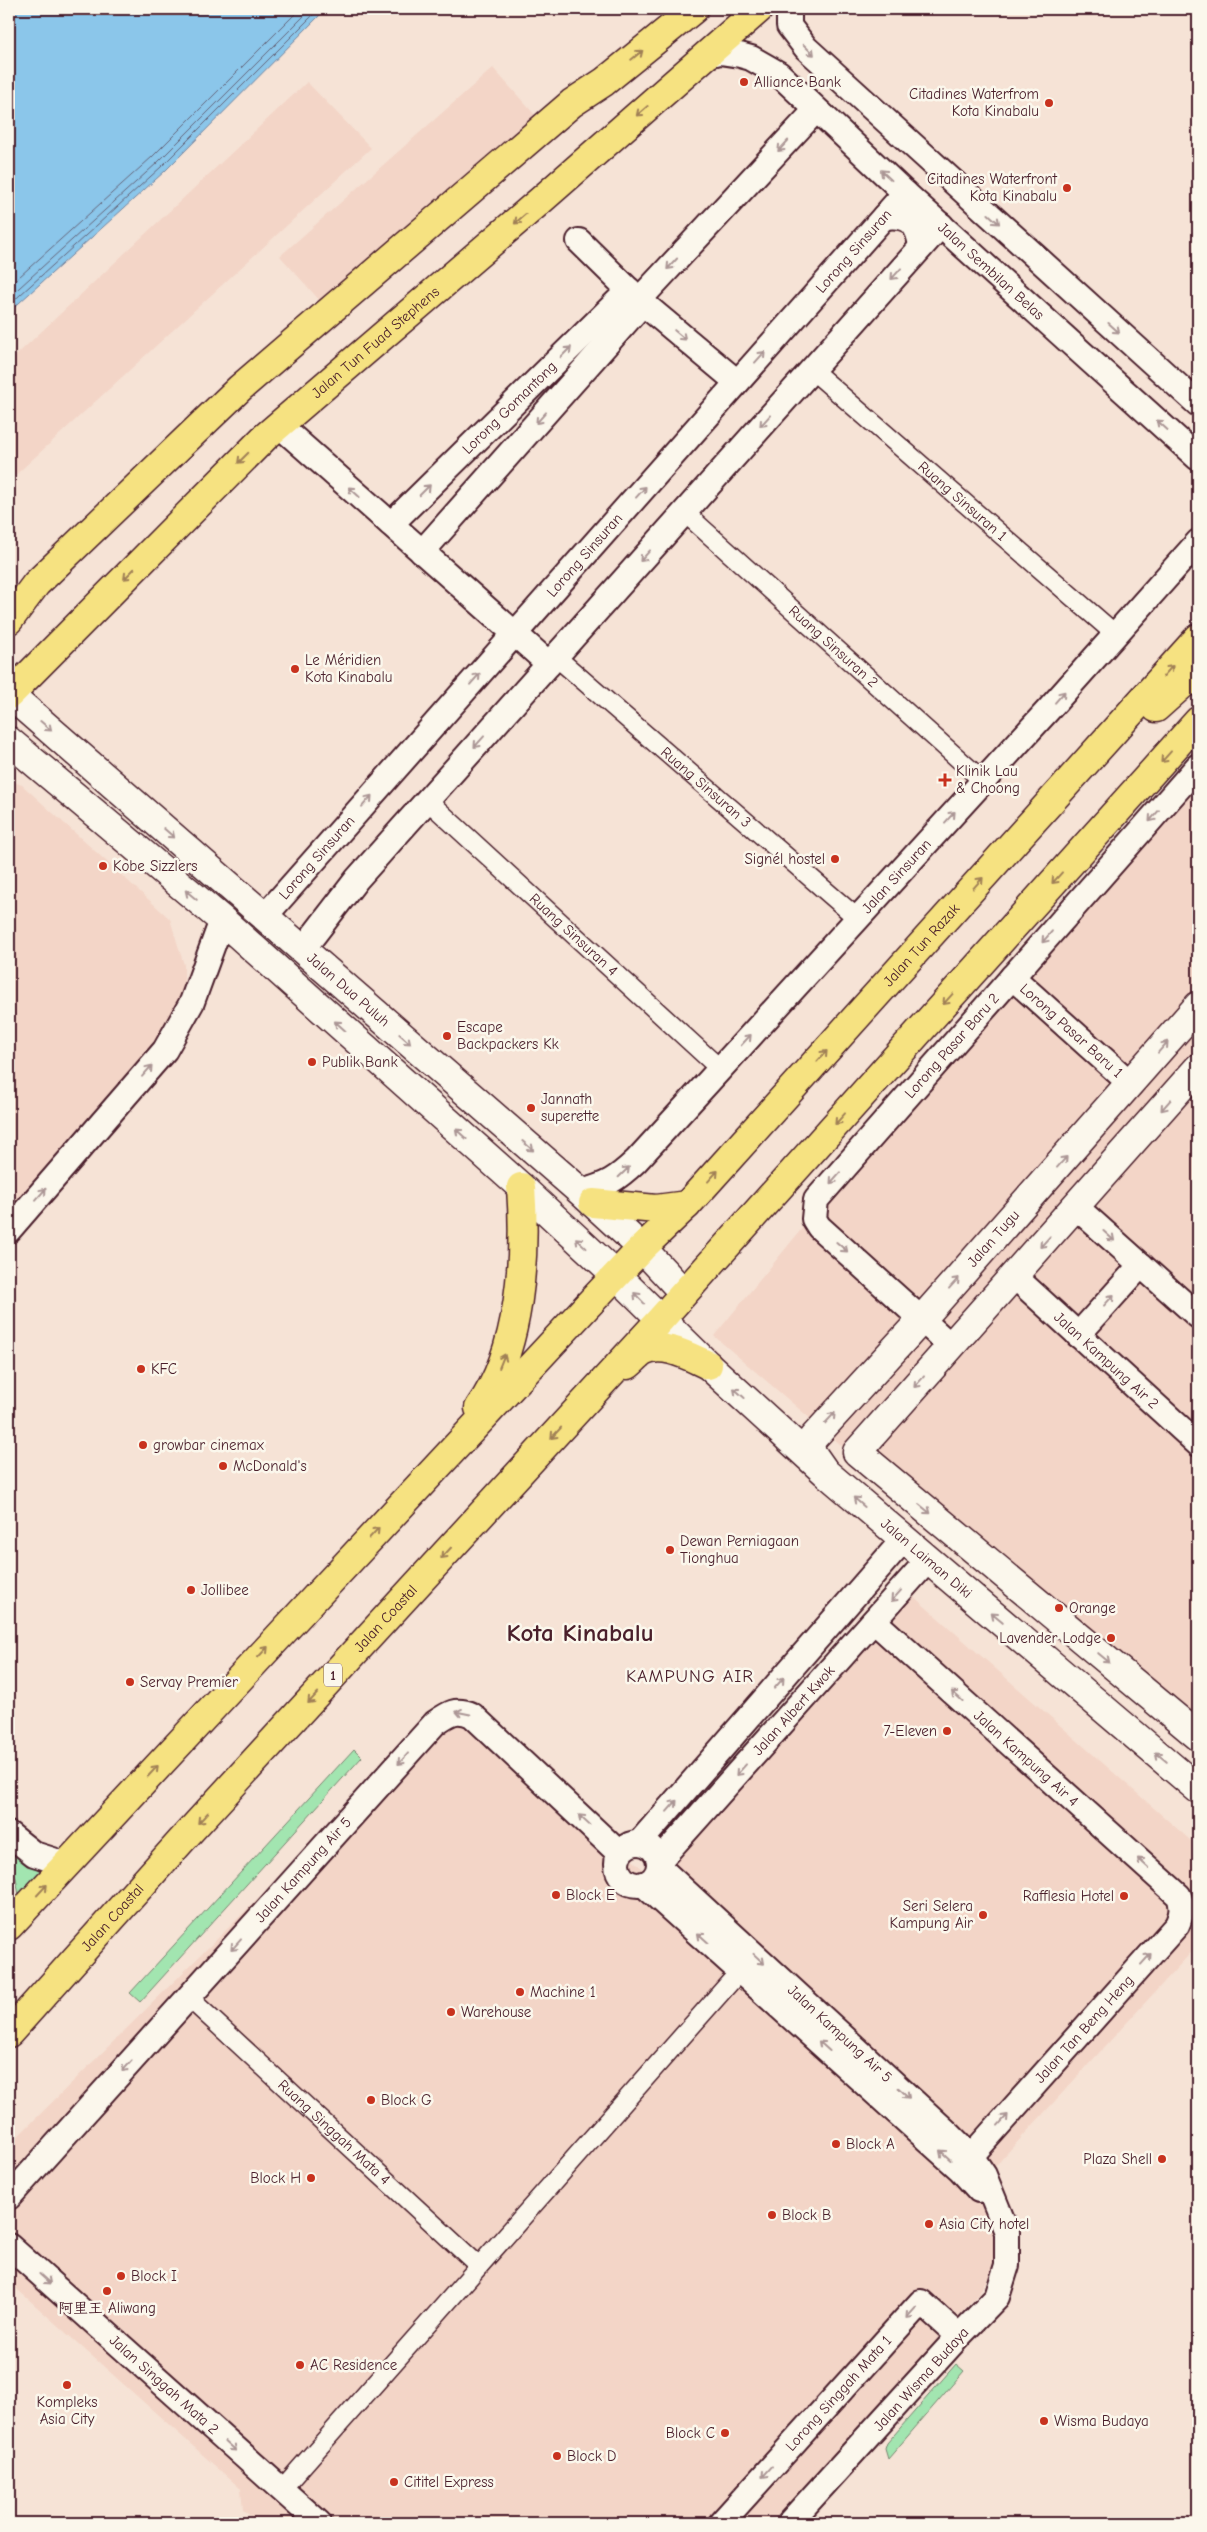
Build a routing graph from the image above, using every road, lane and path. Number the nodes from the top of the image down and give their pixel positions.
1 (694, 9) edge
2 (759, 9) edge
3 (789, 9) edge
4 (705, 56) junction
5 (604, 82) junction
6 (816, 110) junction
7 (905, 193) junction
8 (884, 217) junction
9 (941, 225) junction
10 (579, 241) dead end
11 (921, 246) junction
12 (637, 298) junction
13 (811, 369) junction
14 (738, 382) junction
15 (1198, 404) edge
16 (279, 425) junction
17 (1198, 458) edge
18 (684, 512) junction
19 (391, 524) junction
20 (1198, 542) edge
21 (422, 552) junction
22 (9, 620) edge
23 (9, 631) edge
24 (514, 634) junction
25 (1115, 634) junction
26 (1198, 638) edge
27 (552, 660) junction
28 (1198, 678) edge
29 (9, 694) edge
30 (1198, 721) edge
31 (9, 741) edge
32 (79, 755) junction
33 (1198, 766) edge
34 (56, 781) junction
35 (983, 781) junction
36 (1062, 791) junction
37 (426, 800) junction
38 (265, 916) junction
39 (857, 918) junction
40 (222, 920) junction
41 (303, 949) junction
42 (1012, 977) junction
43 (1198, 1006) edge
44 (719, 1068) junction
45 (1198, 1068) edge
46 (1131, 1084) junction
47 (521, 1187) junction
48 (587, 1198) junction
49 (687, 1205) junction
50 (1076, 1207) junction
51 (9, 1230) edge
52 (642, 1248) junction
53 (1141, 1265) junction
54 (617, 1276) junction
55 (1014, 1276) junction
56 (683, 1292) junction
57 (1198, 1316) edge
58 (922, 1319) junction
59 (660, 1320) junction
60 (1078, 1334) junction
61 (952, 1346) junction
62 (708, 1365) junction
63 (574, 1413) junction
64 (1198, 1444) edge
65 (825, 1472) junction
66 (428, 1475) junction
67 (903, 1540) junction
68 (928, 1560) junction
69 (874, 1621) junction
70 (1198, 1736) edge
71 (1198, 1789) edge
72 (9, 1834) edge
73 (640, 1842) junction
74 (619, 1853) junction
75 (659, 1864) junction
76 (62, 1868) junction
77 (643, 1884) junction
78 (1179, 1896) joint
79 (9, 1926) edge
80 (740, 1971) junction
81 (188, 1997) junction
82 (9, 2033) edge
83 (971, 2156) junction
84 (9, 2197) edge
85 (1001, 2217) junction
86 (9, 2246) edge
87 (479, 2266) junction
88 (959, 2336) junction
89 (281, 2490) junction
90 (319, 2523) edge
91 (721, 2523) edge
92 (789, 2523) edge

5 -> 1 main road
2 - 4 main road, Jalan Tun Fuad Stephens
3 -> 15 street
4 - 6 street, Jalan Sembilan Belas
4 -> 16 main road, Jalan Tun Fuad Stephens
5 - 22 main road
5 - 23 main road
7 -> 6 street, Jalan Sembilan Belas
6 -> 12 street
7 - 8 street, Lorong Sinsuran
7 - 9 street, Jalan Sembilan Belas
8 - 11 street
14 -> 8 street, Lorong Sinsuran
9 - 11 street
17 -> 9 street, Jalan Sembilan Belas
10 - 12 street
11 -> 13 street
12 -> 14 street
19 -> 12 street, Lorong Gomantong
12 -> 21 street, Lorong Gomantong
13 -> 18 street
13 - 25 street, Ruang Sinsuran 1
24 -> 14 street, Lorong Sinsuran
19 -> 16 street
16 -> 29 main road, Jalan Tun Fuad Stephens
18 -> 27 street
18 - 35 street, Ruang Sinsuran 2
19 - 21 street
20 - 25 street, Jalan Sinsuran
21 - 24 street
24 - 27 street
38 -> 24 street, Lorong Sinsuran
35 -> 25 street, Jalan Sinsuran
36 -> 26 main road, Jalan Tun Razak
27 -> 37 street
27 - 39 street, Ruang Sinsuran 3
28 - 36 main road
29 -> 32 street, Jalan Dua Puluh
30 -> 56 main road
31 - 34 street
32 - 34 street
32 -> 38 street, Jalan Dua Puluh
33 -> 42 street, Lorong Pasar Baru 2
40 -> 34 street
39 -> 35 street, Jalan Sinsuran
49 -> 36 main road, Jalan Tun Razak
37 - 41 street
37 - 44 street, Ruang Sinsuran 4
38 - 41 street, Jalan Dua Puluh
44 -> 39 street, Jalan Sinsuran
47 -> 40 street
51 -> 40 street
41 -> 48 street, Jalan Dua Puluh
42 - 46 street, Lorong Pasar Baru 1
42 -> 58 street, Lorong Pasar Baru 2
46 -> 43 street, Jalan Tugu
48 -> 44 street, Jalan Sinsuran
45 -> 50 street
58 -> 46 street, Jalan Tugu
54 -> 47 street
66 -> 47 main road
48 - 49 main road
48 - 52 street, Jalan Dua Puluh
49 - 52 main road, Jalan Tun Razak
50 -> 53 street
50 -> 55 street
52 - 54 main road
52 - 56 street, Jalan Dua Puluh
53 - 57 street
60 -> 53 street
59 -> 54 street
54 - 66 main road
55 - 60 street, Jalan Kampung Air 2
55 - 61 street
56 - 59 main road, Jalan Coastal
58 - 61 street
65 -> 58 street, Jalan Tugu
59 - 62 street, Jalan Laiman Diki
59 - 63 main road, Jalan Coastal / 1
60 - 64 street, Jalan Kampung Air 2
61 -> 70 street
62 - 63 main road
65 -> 62 street, Jalan Laiman Diki
63 -> 82 main road, Jalan Coastal / 1
67 -> 65 street, Jalan Laiman Diki
76 -> 66 main road
67 - 68 street, Jalan Laiman Diki
73 -> 67 street, Jalan Albert Kwok
68 -> 69 street, Jalan Albert Kwok
71 -> 68 street, Jalan Laiman Diki
69 -> 75 street, Jalan Albert Kwok
78 -> 69 street, Jalan Kampung Air 4
72 - 76 street
73 - 74 street
73 - 75 street
74 - 77 street
74 -> 81 street, Jalan Kampung Air 5
75 - 77 street
75 -> 83 street, Jalan Kampung Air 5
79 -> 76 main road
80 -> 77 street
83 -> 78 street, Jalan Tan Beng Heng
85 -> 80 street
80 - 87 street
81 -> 84 street, Jalan Kampung Air 5
81 - 87 street, Ruang Singgah Mata 4
83 - 85 street, Jalan Kampung Air 5
85 - 88 street, Jalan Wisma Budaya
86 -> 89 street, Jalan Singgah Mata 2
87 - 89 street
88 -> 91 street, Lorong Singgah Mata 1
88 - 92 street, Jalan Wisma Budaya
89 - 90 street, Jalan Singgah Mata 2

